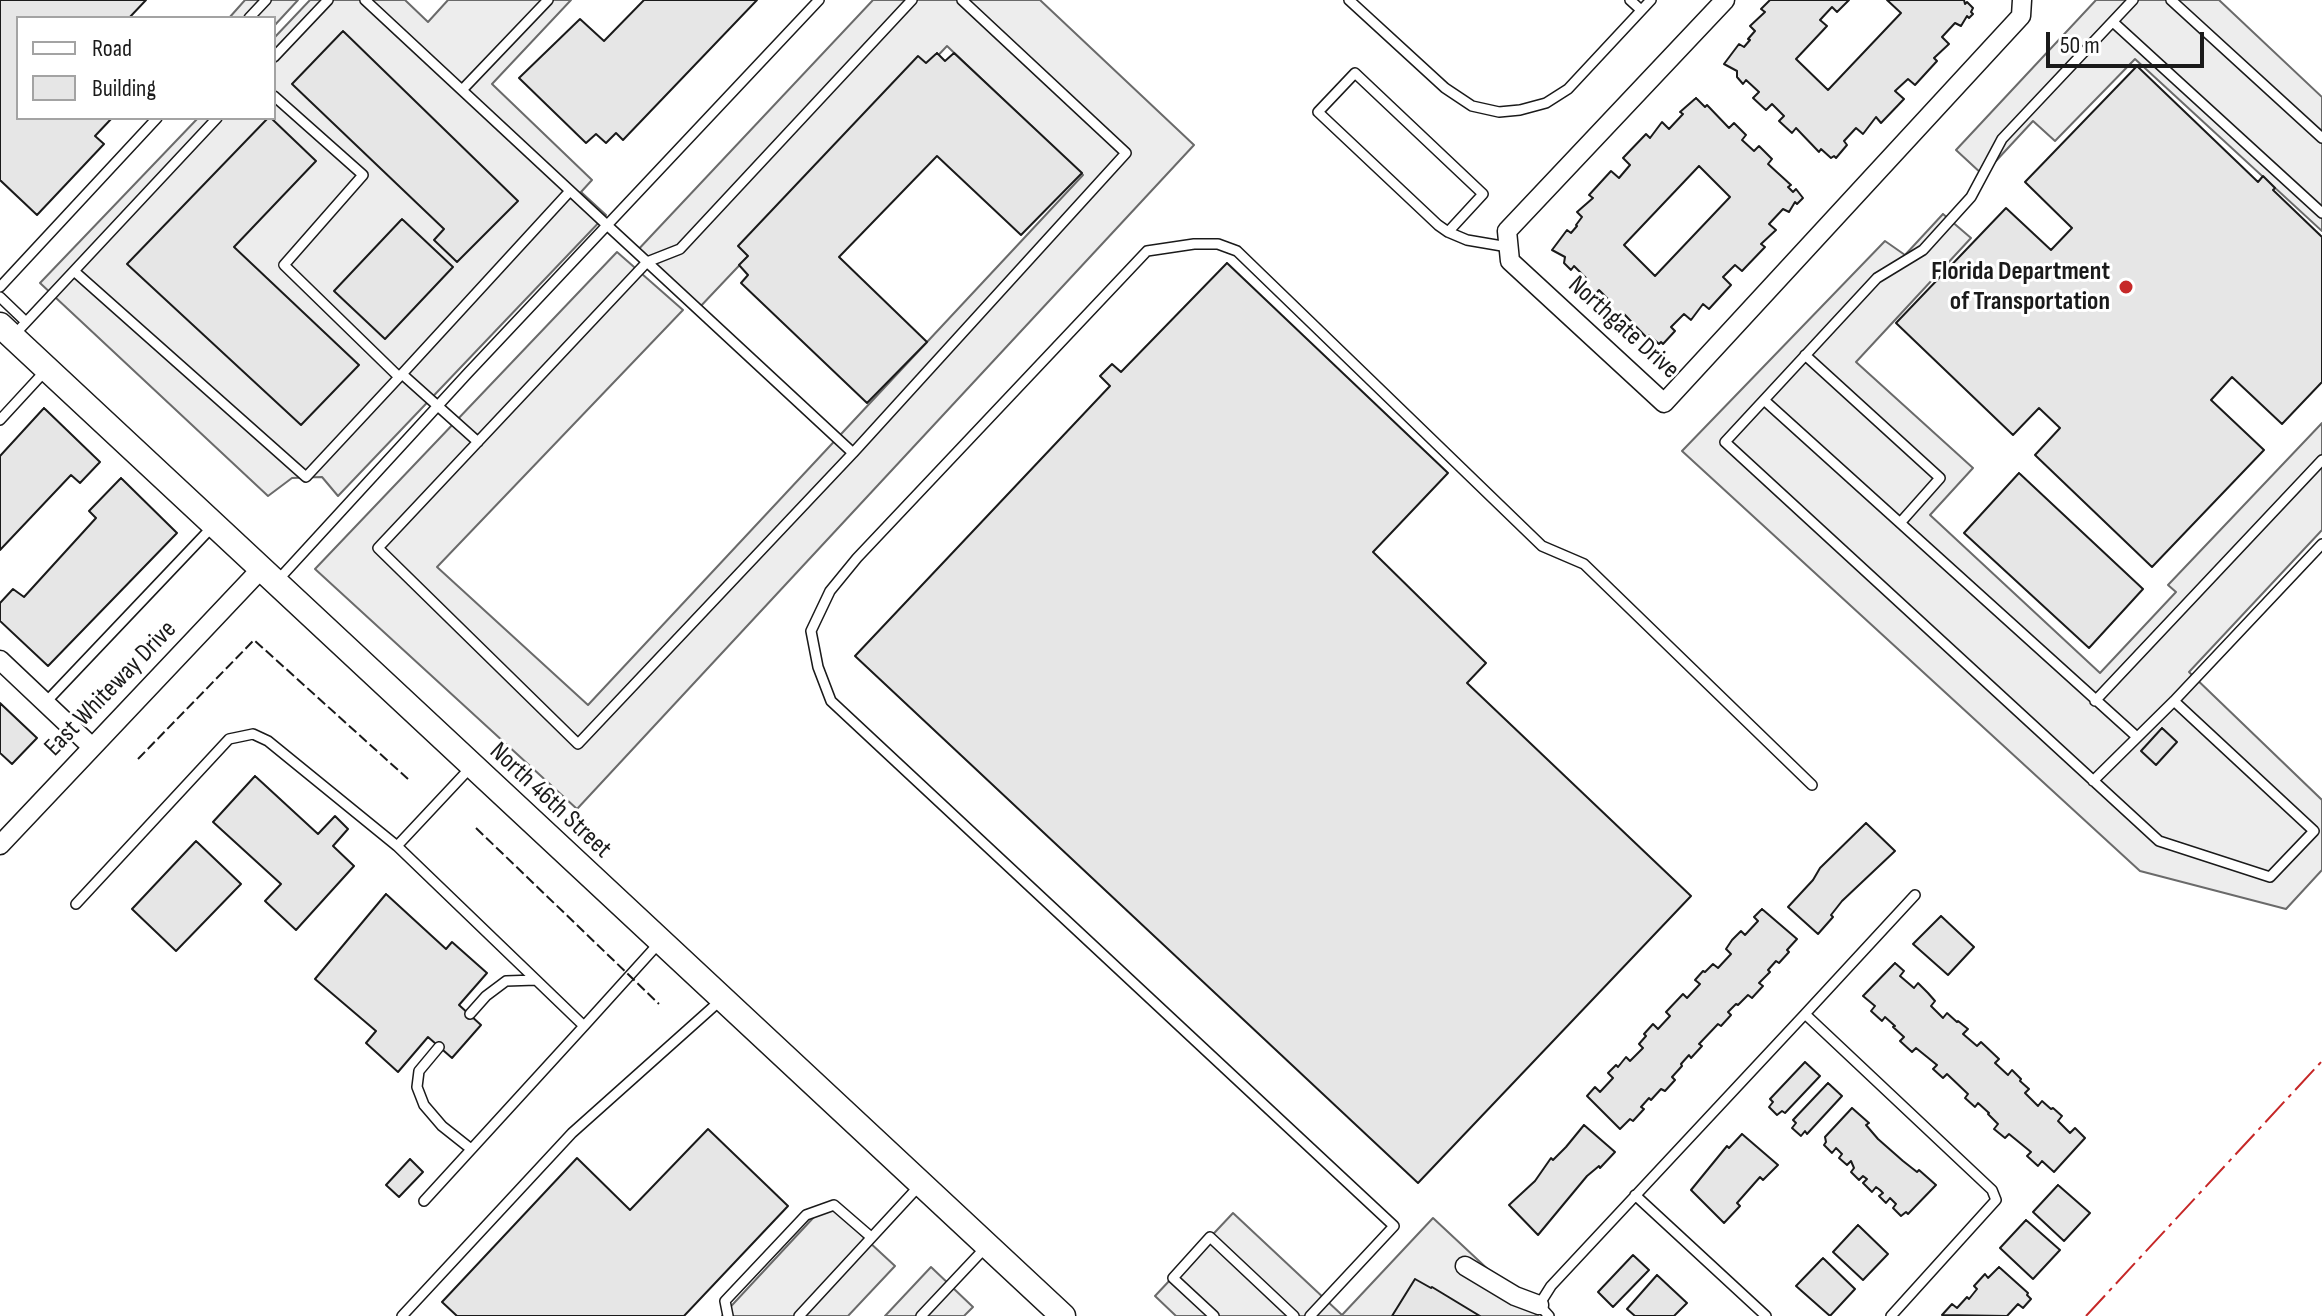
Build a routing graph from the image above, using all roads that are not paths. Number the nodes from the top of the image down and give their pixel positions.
1 (266, 0) edge
2 (328, 0) edge
3 (365, 0) edge
4 (548, 0) edge
5 (819, 0) edge
6 (912, 0) edge
7 (962, 0) edge
8 (1349, 0) edge
9 (1630, 0) edge
10 (1651, 0) edge
11 (1725, 0) edge
12 (2022, 0) edge
13 (2133, 0) edge
14 (2171, 0) edge
15 (1641, 10) junction
16 (251, 16) edge
17 (2113, 22) junction
18 (276, 55) edge
19 (462, 90) junction
20 (276, 98) edge
21 (155, 120) edge
22 (215, 120) edge
23 (2322, 138) edge
24 (570, 191) junction
25 (2322, 213) edge
26 (608, 226) junction
27 (1448, 232) junction
28 (1508, 247) junction
29 (647, 262) junction
30 (74, 271) junction
31 (0, 287) edge
32 (0, 297) edge
33 (13, 328) edge
34 (1805, 355) junction
35 (47, 369) junction
36 (401, 375) junction
37 (1764, 400) junction
38 (438, 405) junction
39 (0, 420) edge
40 (478, 442) junction
41 (853, 453) junction
42 (2322, 460) edge
43 (1900, 523) junction
44 (214, 525) junction
45 (2322, 544) edge
46 (268, 576) junction
47 (0, 660) edge
48 (2095, 701) junction
49 (2174, 701) junction
50 (46, 702) junction
51 (2137, 737) junction
52 (92, 747) junction
53 (472, 766) junction
54 (2093, 781) junction
55 (1812, 785) dead end
56 (0, 845) edge
57 (397, 846) junction
58 (1915, 895) dead end
59 (76, 904) dead end
60 (660, 942) junction
61 (536, 980) junction
62 (722, 999) junction
63 (470, 1014) dead end
64 (1805, 1014) junction
65 (584, 1026) junction
66 (439, 1047) dead end
67 (471, 1149) junction
68 (920, 1185) junction
69 (1635, 1195) junction
70 (424, 1201) dead end
71 (871, 1237) junction
72 (987, 1245) junction
73 (1465, 1266) dead end
74 (1544, 1310) edge
75 (402, 1316) edge
76 (728, 1316) edge
77 (799, 1316) edge
78 (921, 1316) edge
79 (1063, 1316) edge
80 (1214, 1316) edge
81 (1294, 1316) edge
82 (1310, 1316) edge
83 (1766, 1316) edge
84 (1891, 1316) edge

1 - 16 lane
2 - 18 lane
3 - 19 lane
4 - 19 lane
5 - 26 lane
6 - 29 lane
7 - 41 lane
8 - 15 lane
9 - 15 lane
10 - 15 lane
11 - 28 street
12 - 28 street, Northgate Drive
13 - 17 lane
14 - 23 lane
17 - 25 lane
17 - 34 lane
19 - 24 lane
20 - 36 lane
21 - 31 lane
22 - 30 lane
24 - 26 lane
24 - 36 lane
26 - 29 lane
26 - 38 lane
27 - 27 lane
27 - 28 lane
29 - 40 lane
29 - 41 lane
30 - 33 lane
30 - 36 lane
32 - 33 lane
33 - 35 street, North 46th Street
34 - 37 lane
34 - 43 lane
35 - 39 lane
35 - 44 street, North 46th Street
36 - 38 lane
37 - 43 lane
37 - 54 lane
38 - 40 lane
38 - 46 lane
40 - 41 lane
42 - 48 lane
43 - 48 lane
44 - 46 street, North 46th Street
44 - 50 lane
45 - 49 lane
46 - 52 street, East Whiteway Drive
46 - 53 street, North 46th Street
47 - 50 street
48 - 51 lane
49 - 51 lane
49 - 54 lane
50 - 52 street
51 - 54 lane
52 - 56 street, East Whiteway Drive
53 - 57 lane
53 - 60 street, North 46th Street
55 - 82 lane
57 - 59 lane
57 - 61 lane
58 - 64 lane
60 - 62 street, North 46th Street
60 - 65 lane
61 - 63 lane
61 - 65 lane
62 - 68 street, North 46th Street
62 - 75 lane
64 - 69 lane
64 - 84 lane
65 - 67 lane
66 - 67 lane
67 - 70 lane
68 - 71 lane
68 - 72 street, North 46th Street
69 - 74 lane
69 - 83 lane
71 - 76 lane
71 - 77 lane
72 - 78 lane
72 - 79 street, North 46th Street
73 - 74 street
80 - 81 lane

